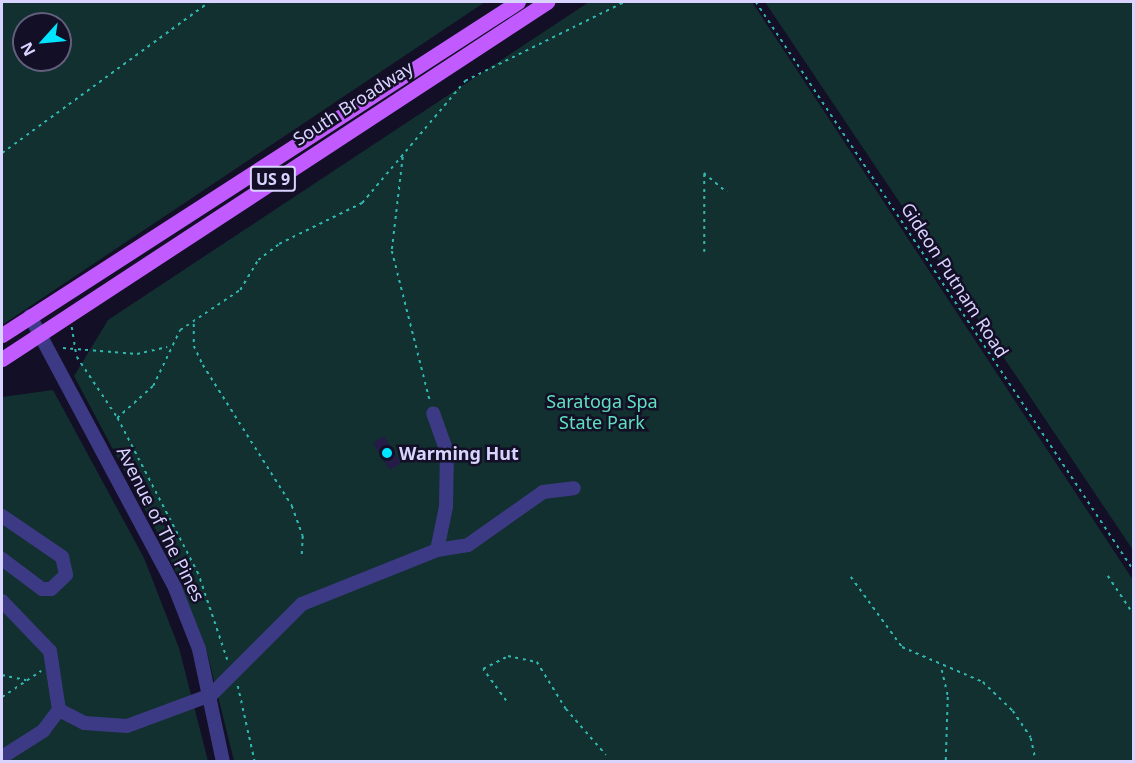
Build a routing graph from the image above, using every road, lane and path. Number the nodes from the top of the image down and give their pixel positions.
1 (209, 2) edge
2 (518, 2) edge
3 (547, 2) edge
4 (624, 2) edge
5 (756, 2) edge
6 (2, 153) edge
7 (404, 156) junction
8 (727, 192) dead end
9 (704, 252) dead end
10 (30, 316) junction
11 (70, 322) dead end
12 (194, 323) junction
13 (40, 332) junction
14 (2, 335) edge
15 (168, 347) junction
16 (62, 348) dead end
17 (74, 348) junction
18 (2, 359) edge
19 (433, 413) joint
20 (117, 418) junction
21 (574, 488) dead end
22 (2, 516) edge
23 (437, 550) junction
24 (302, 555) dead end
25 (2, 559) edge
26 (1134, 571) edge
27 (851, 576) dead end
28 (1108, 576) dead end
29 (2, 601) edge
30 (1134, 615) edge
31 (52, 664) junction
32 (942, 669) junction
33 (2, 675) edge
34 (235, 675) junction
35 (27, 680) junction
36 (211, 695) junction
37 (2, 697) edge
38 (506, 701) dead end
39 (59, 710) junction
40 (606, 755) dead end
41 (2, 757) edge
42 (223, 762) edge
43 (255, 762) edge
44 (946, 762) edge
45 (1036, 762) edge

1 - 6 path
2 - 10 main road, South Broadway / US 9
3 - 13 main road, South Broadway / US 9
4 - 7 path
5 - 26 path, Gideon Putnam Road
7 - 12 path
7 - 19 path
8 - 9 path
10 - 13 street, Avenue of The Pines
10 - 14 main road, South Broadway / US 9
11 - 17 path
12 - 15 path
12 - 24 path
13 - 18 main road, South Broadway / US 9
13 - 36 street, Avenue of The Pines
15 - 17 path
15 - 20 path
16 - 17 path
17 - 20 path
19 - 23 street
20 - 34 path
21 - 23 street
22 - 25 street
23 - 34 street
27 - 32 path
28 - 30 path
29 - 31 street
31 - 35 path
31 - 39 street
32 - 44 path
32 - 45 path
33 - 35 path
34 - 36 street
34 - 43 path
35 - 37 path
36 - 39 street
36 - 42 street, Avenue of The Pines
38 - 40 path
39 - 41 street

